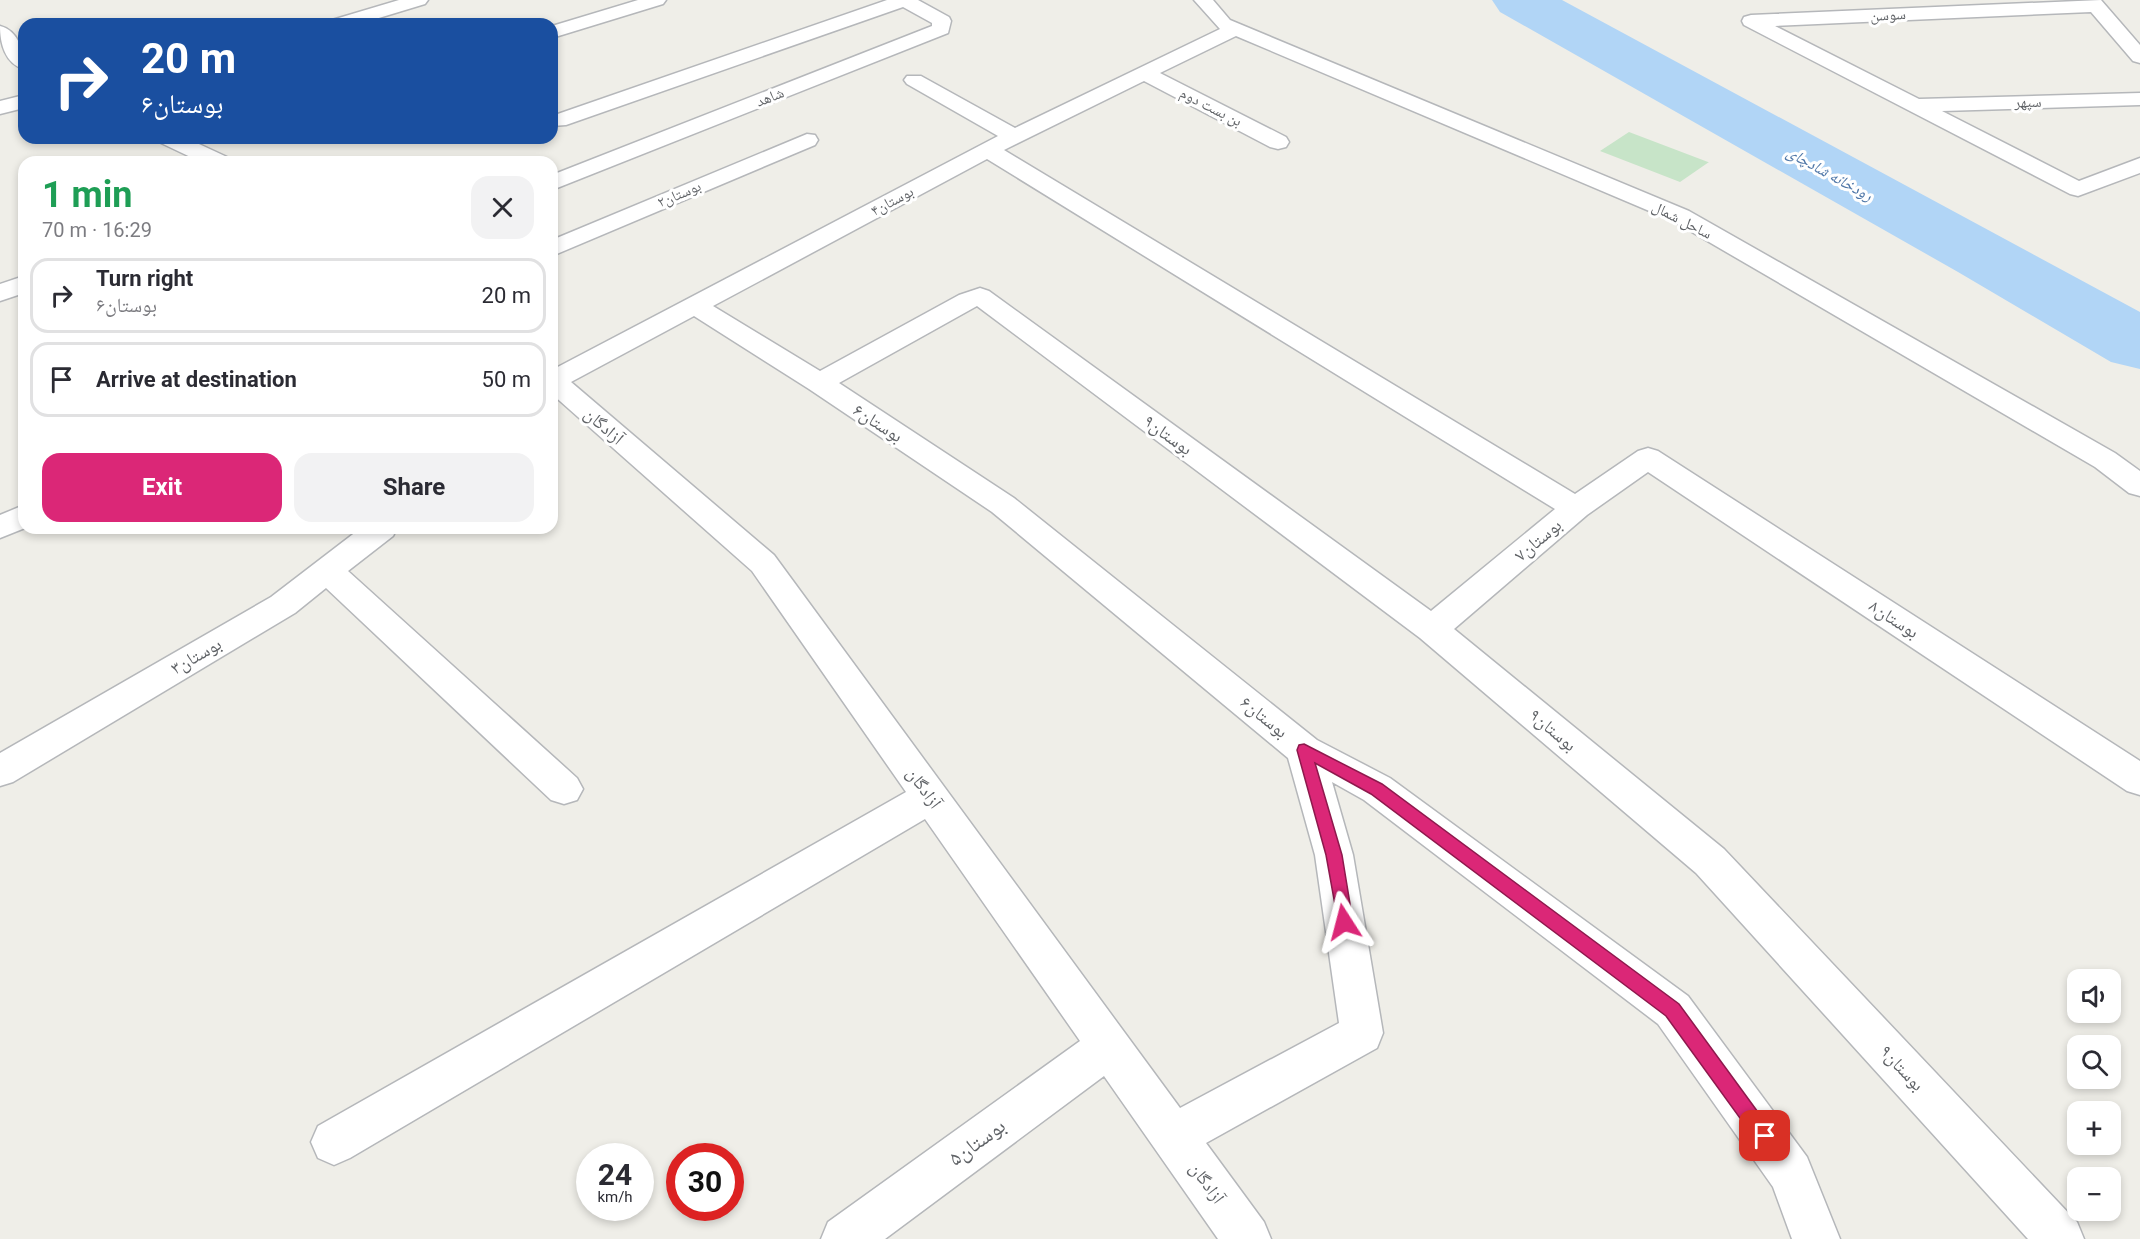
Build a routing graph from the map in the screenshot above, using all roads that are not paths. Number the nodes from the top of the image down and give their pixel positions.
1 (419, 0) edge
2 (657, 0) edge
3 (905, 0) edge
4 (1203, 0) edge
5 (2093, 3) edge
6 (359, 18) edge
7 (1236, 29) junction
8 (558, 30) edge
9 (0, 32) edge
10 (18, 55) edge
11 (2140, 57) edge
12 (1144, 73) junction
13 (914, 80) dead end
14 (2140, 99) edge
15 (18, 103) edge
16 (1916, 105) junction
17 (0, 108) edge
18 (559, 121) dead end
19 (1014, 136) junction
20 (807, 140) dead end
21 (1278, 142) dead end
22 (182, 144) edge
23 (988, 150) junction
24 (206, 156) edge
25 (2140, 165) edge
26 (558, 181) edge
27 (558, 246) edge
28 (18, 286) edge
29 (0, 293) edge
30 (695, 306) junction
31 (558, 378) edge
32 (819, 383) junction
33 (558, 385) edge
34 (1648, 458) joint
35 (2140, 486) edge
36 (1576, 508) junction
37 (18, 519) edge
38 (0, 527) edge
39 (375, 534) edge
40 (329, 572) junction
41 (1432, 629) junction
42 (1304, 750) junction
43 (0, 771) edge
44 (2140, 780) edge
45 (564, 789) dead end
46 (930, 797) junction
47 (1109, 1046) junction
48 (1186, 1130) dead end
49 (334, 1142) dead end
50 (845, 1239) edge
51 (1247, 1239) edge
52 (1816, 1239) edge
53 (2060, 1239) edge

1 - 6 street
2 - 8 street
3 - 18 street
3 - 26 street, شاهد
4 - 7 street, ساحل شمال
5 - 11 street
5 - 16 street, سوسن
7 - 12 street, بوستان۴
7 - 35 street, ساحل شمال
9 - 10 street
12 - 19 street, بوستان۴
12 - 21 street, بن بست دوم
13 - 19 street
14 - 16 street, سپهر
15 - 17 street
16 - 25 street
19 - 23 street, بوستان۴
20 - 27 street, بوستان۲
22 - 24 street
23 - 30 street, بوستان۴
23 - 36 street
28 - 29 street
30 - 31 street, بوستان۴
30 - 32 street, بوستان۶
32 - 41 street, بوستان۹
32 - 42 street, بوستان۶
33 - 46 street, آزادگان
34 - 36 street, بوستان۷
34 - 44 street, بوستان۸
36 - 41 street, بوستان۷
37 - 38 street
39 - 40 street, بوستان۳
40 - 43 street, بوستان۳
40 - 45 street
41 - 53 street, بوستان۹
42 - 48 street
42 - 52 street, بوستان۶
46 - 47 street, آزادگان
46 - 49 street
47 - 50 street, بوستان۵
47 - 51 street, آزادگان

